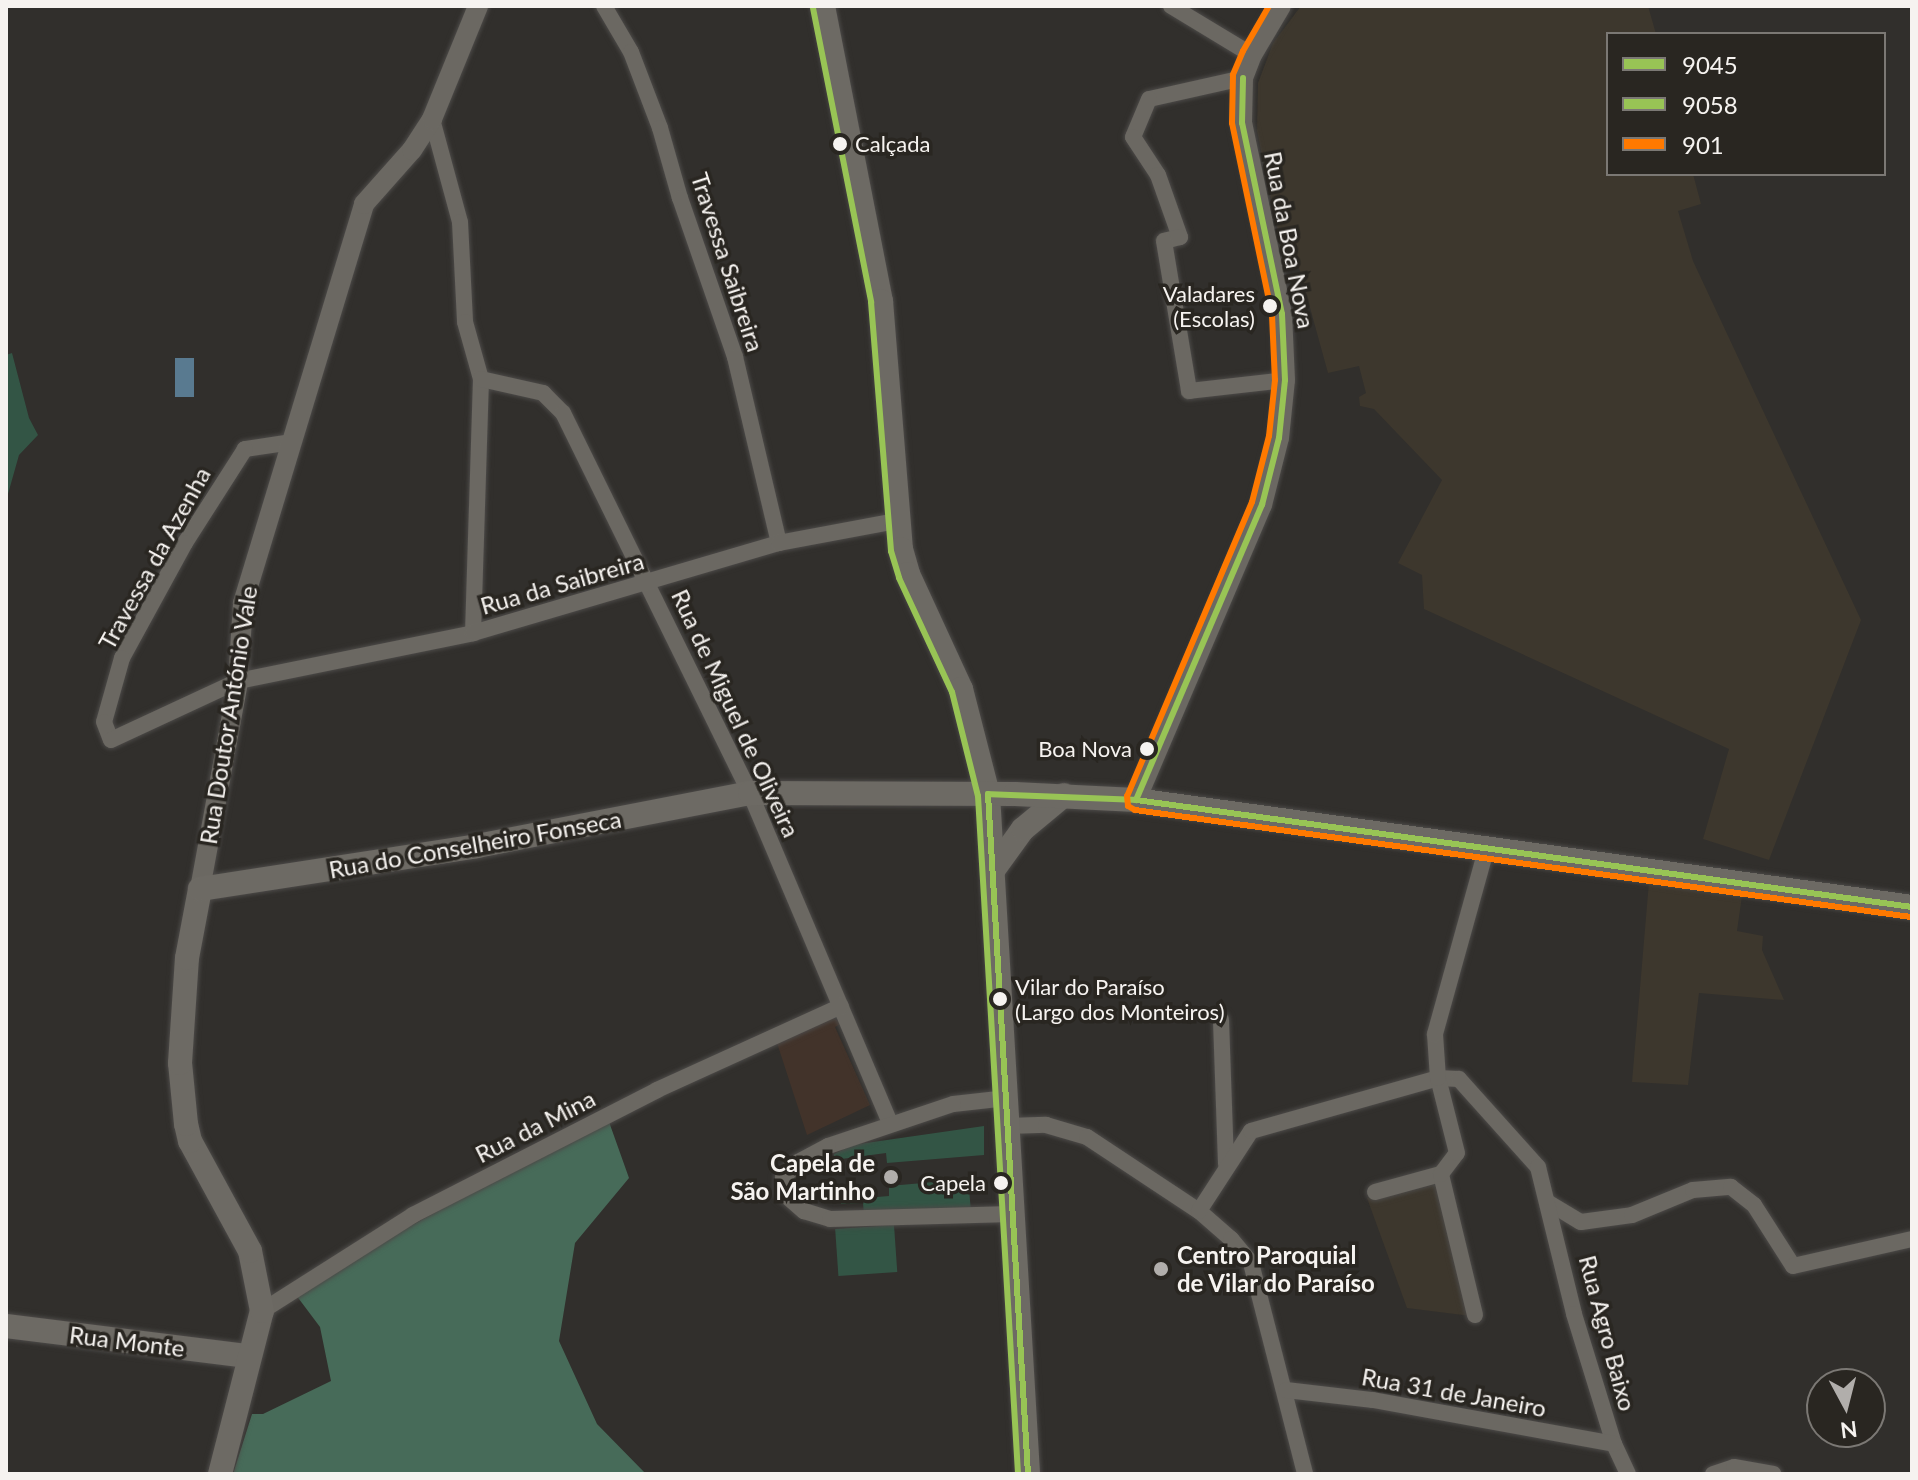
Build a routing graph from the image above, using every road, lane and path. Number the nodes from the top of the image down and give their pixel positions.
1 (478, 6) edge
2 (604, 6) edge
3 (823, 6) edge
4 (1171, 6) edge
5 (1281, 6) edge
6 (1252, 55) junction
7 (1243, 78) junction
8 (432, 119) junction
9 (481, 379) junction
10 (1285, 380) junction
11 (292, 442) junction
12 (897, 521) junction
13 (779, 543) junction
14 (648, 584) junction
15 (473, 633) junction
16 (238, 681) junction
17 (111, 740) joint
18 (750, 793) junction
19 (988, 794) junction
20 (1064, 795) junction
21 (1136, 800) junction
22 (1486, 850) junction
23 (994, 869) junction
24 (200, 889) junction
25 (1912, 907) edge
26 (841, 1006) junction
27 (1221, 1020) dead end
28 (1435, 1078) junction
29 (1007, 1098) junction
30 (890, 1123) junction
31 (1008, 1126) junction
32 (1226, 1164) junction
33 (1441, 1174) junction
34 (1375, 1192) dead end
35 (1549, 1203) junction
36 (1199, 1211) junction
37 (1012, 1214) junction
38 (1912, 1239) edge
39 (262, 1311) junction
40 (1475, 1315) dead end
41 (6, 1326) edge
42 (248, 1356) junction
43 (1286, 1390) junction
44 (1614, 1444) junction
45 (220, 1474) edge
46 (1028, 1474) edge
47 (1305, 1474) edge
48 (1628, 1474) edge
49 (1713, 1474) edge
50 (1773, 1474) edge

1 - 8 street, Rua Doutor António Vale
2 - 13 street, Travessa Saibreira
3 - 12 main road
4 - 6 street
5 - 6 street, Rua da Boa Nova
6 - 7 street, Rua da Boa Nova
7 - 10 street, Rua da Boa Nova
7 - 10 street
8 - 9 street
8 - 11 street, Rua Doutor António Vale
9 - 14 street, Rua de Miguel de Oliveira
9 - 15 street
10 - 21 street, Rua da Boa Nova
11 - 16 street, Rua Doutor António Vale
11 - 17 street, Travessa da Azenha
12 - 13 street, Rua da Saibreira
12 - 19 main road
13 - 14 street, Rua da Saibreira
14 - 15 street, Rua da Saibreira
14 - 18 street, Rua de Miguel de Oliveira
15 - 16 street, Rua da Saibreira
16 - 17 street, Rua da Saibreira
16 - 24 street, Rua Doutor António Vale
18 - 19 main road, Rua do Conselheiro Fonseca
18 - 24 main road, Rua do Conselheiro Fonseca
18 - 26 street, Rua de Miguel de Oliveira
19 - 20 main road, Rua do Conselheiro Fonseca
19 - 23 main road
20 - 21 main road, Rua do Conselheiro Fonseca
20 - 23 main road
21 - 22 main road, Rua do Conselheiro Fonseca
22 - 25 main road, Rua do Conselheiro Fonseca
22 - 28 street
23 - 29 main road
24 - 39 main road, Rua Doutor António Vale
26 - 30 street, Rua de Miguel de Oliveira
26 - 39 street, Rua da Mina
27 - 32 street
28 - 32 street
28 - 33 street
28 - 35 street, Rua Agro Baixo
29 - 30 street
29 - 31 main road
30 - 37 street
31 - 36 street
31 - 37 main road
32 - 36 street
33 - 34 street
33 - 40 street
35 - 38 street
35 - 44 street, Rua Agro Baixo
36 - 43 street
37 - 46 main road
39 - 42 main road, Rua Doutor António Vale
41 - 42 main road, Rua Monte
42 - 45 main road, Rua Doutor António Vale
43 - 44 street, Rua 31 de Janeiro
43 - 47 street
44 - 48 street, Rua Agro Baixo
49 - 50 street

